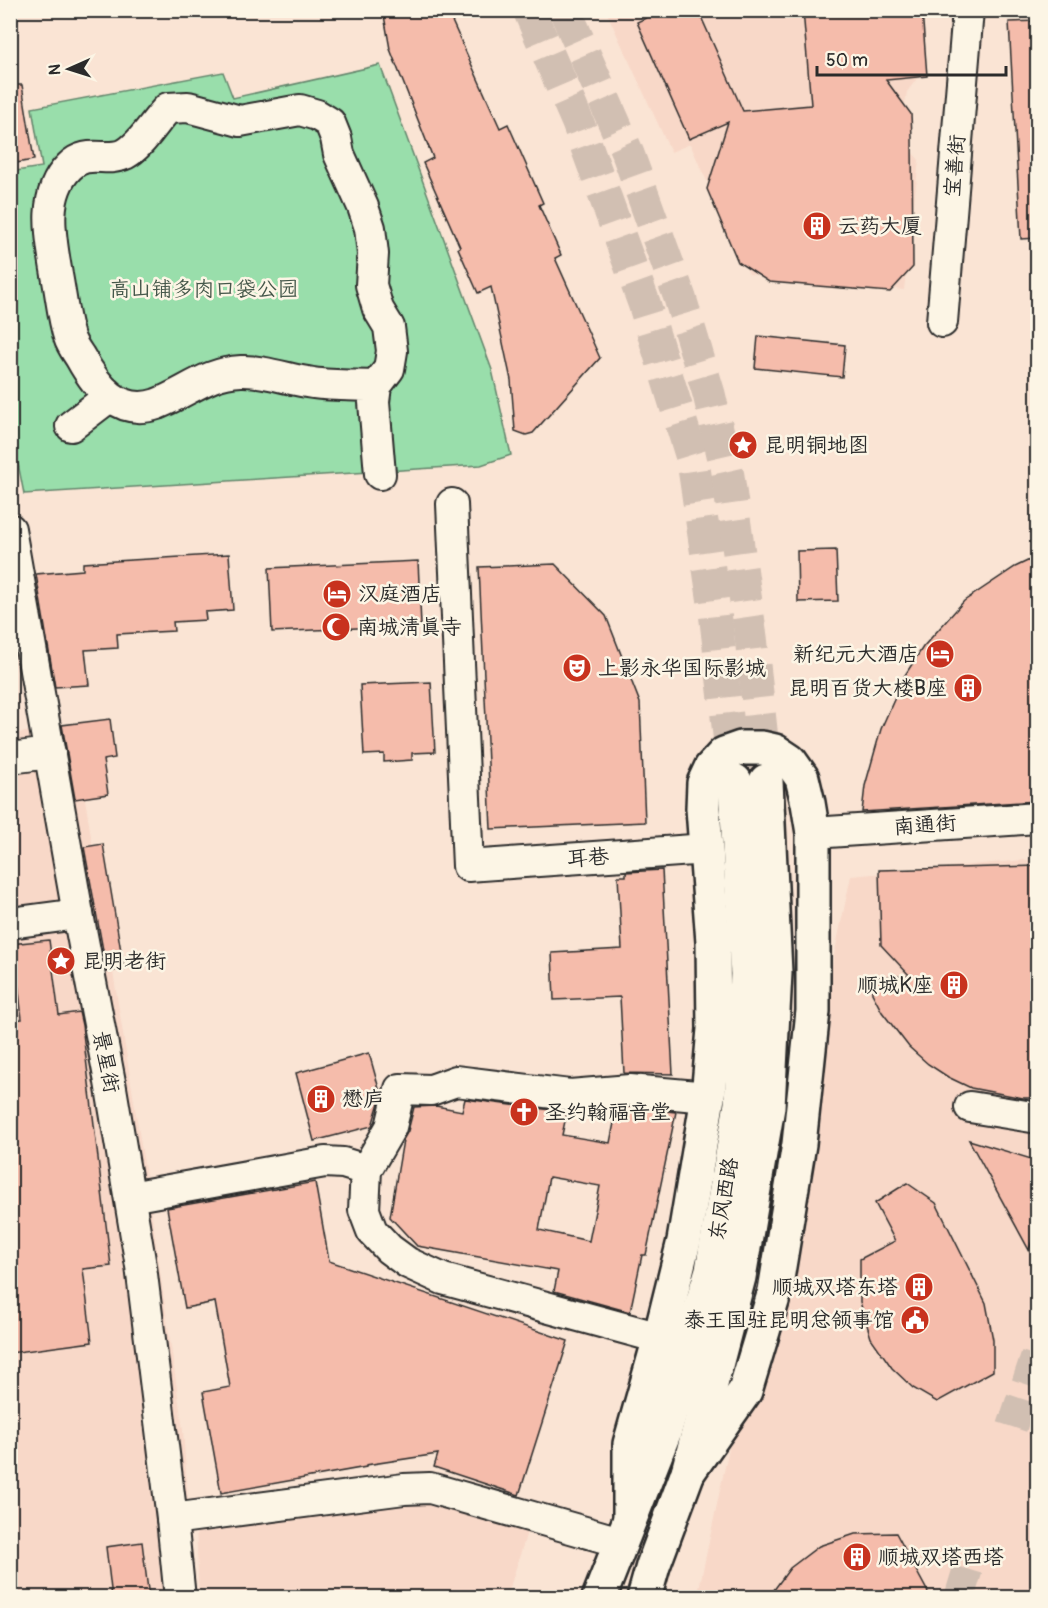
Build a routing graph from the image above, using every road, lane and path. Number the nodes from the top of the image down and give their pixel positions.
1 (968, 10) edge
2 (942, 322) dead end
3 (376, 386) junction
4 (109, 397) junction
5 (71, 426) dead end
6 (380, 474) dead end
7 (452, 504) dead end
8 (10, 529) edge
9 (50, 753) junction
10 (10, 758) edge
11 (1038, 818) edge
12 (813, 834) junction
13 (707, 849) junction
14 (78, 914) junction
15 (10, 923) edge
16 (708, 1096) junction
17 (970, 1107) dead end
18 (1038, 1118) edge
19 (366, 1170) junction
20 (130, 1197) junction
21 (660, 1338) junction
22 (688, 1472) junction
23 (172, 1519) junction
24 (625, 1530) junction
25 (180, 1598) edge
26 (599, 1598) edge
27 (644, 1598) edge

1 - 2 street, 宝善街
3 - 4 street
3 - 4 street
3 - 6 street
4 - 5 street
7 - 13 street, 耳巷
8 - 9 street, 景星街
9 - 10 street
9 - 14 street, 景星街
11 - 12 street, 南通街
12 - 13 main road
12 - 22 main road
13 - 16 main road
14 - 15 street
14 - 20 street, 景星街
16 - 19 street
16 - 21 main road
17 - 18 street
19 - 20 street
19 - 21 street
20 - 23 street, 景星街
21 - 24 main road
22 - 24 main road, 东风西路
22 - 27 main road, 东风西路
23 - 24 street
23 - 25 street, 景星街
24 - 26 main road, 东风西路

